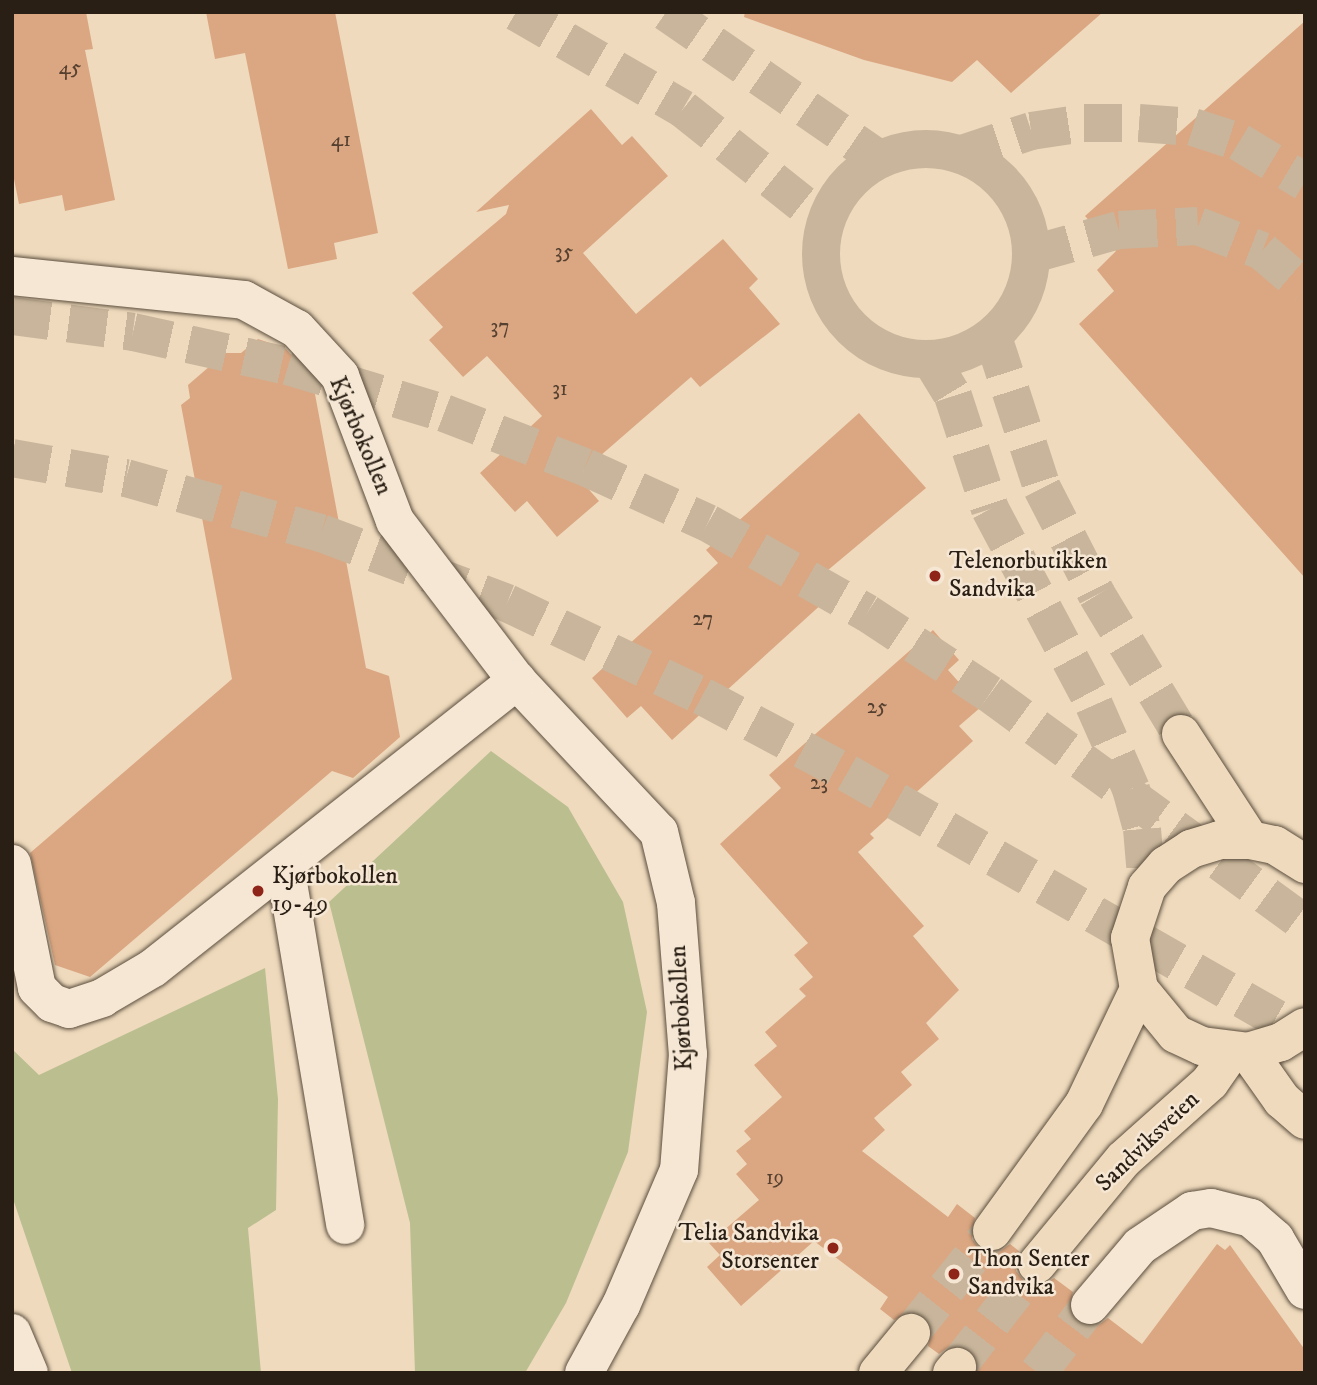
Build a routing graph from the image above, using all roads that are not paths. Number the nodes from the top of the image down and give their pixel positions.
1 (12, 276) edge
2 (517, 681) junction
3 (1181, 734) tunnel mouth
4 (1250, 839) junction
5 (12, 864) edge
6 (1305, 864) edge
7 (285, 865) junction
8 (1139, 989) junction
9 (1305, 1027) edge
10 (1240, 1052) junction
11 (1305, 1121) edge
12 (345, 1225) dead end
13 (992, 1231) tunnel mouth
14 (1037, 1264) tunnel mouth
15 (1305, 1290) edge
16 (1090, 1305) tunnel mouth
17 (12, 1333) edge
18 (911, 1333) tunnel mouth
19 (29, 1373) edge
20 (584, 1373) edge
21 (878, 1373) edge

1 - 2 street, Kjørbokollen
2 - 7 street
2 - 20 street, Kjørbokollen
3 - 4 main road
4 - 6 main road
4 - 8 main road
5 - 7 street
7 - 12 street
8 - 10 main road
8 - 13 main road
9 - 10 main road
10 - 11 main road
10 - 14 main road, Sandviksveien
15 - 16 street
17 - 19 street
18 - 21 main road

